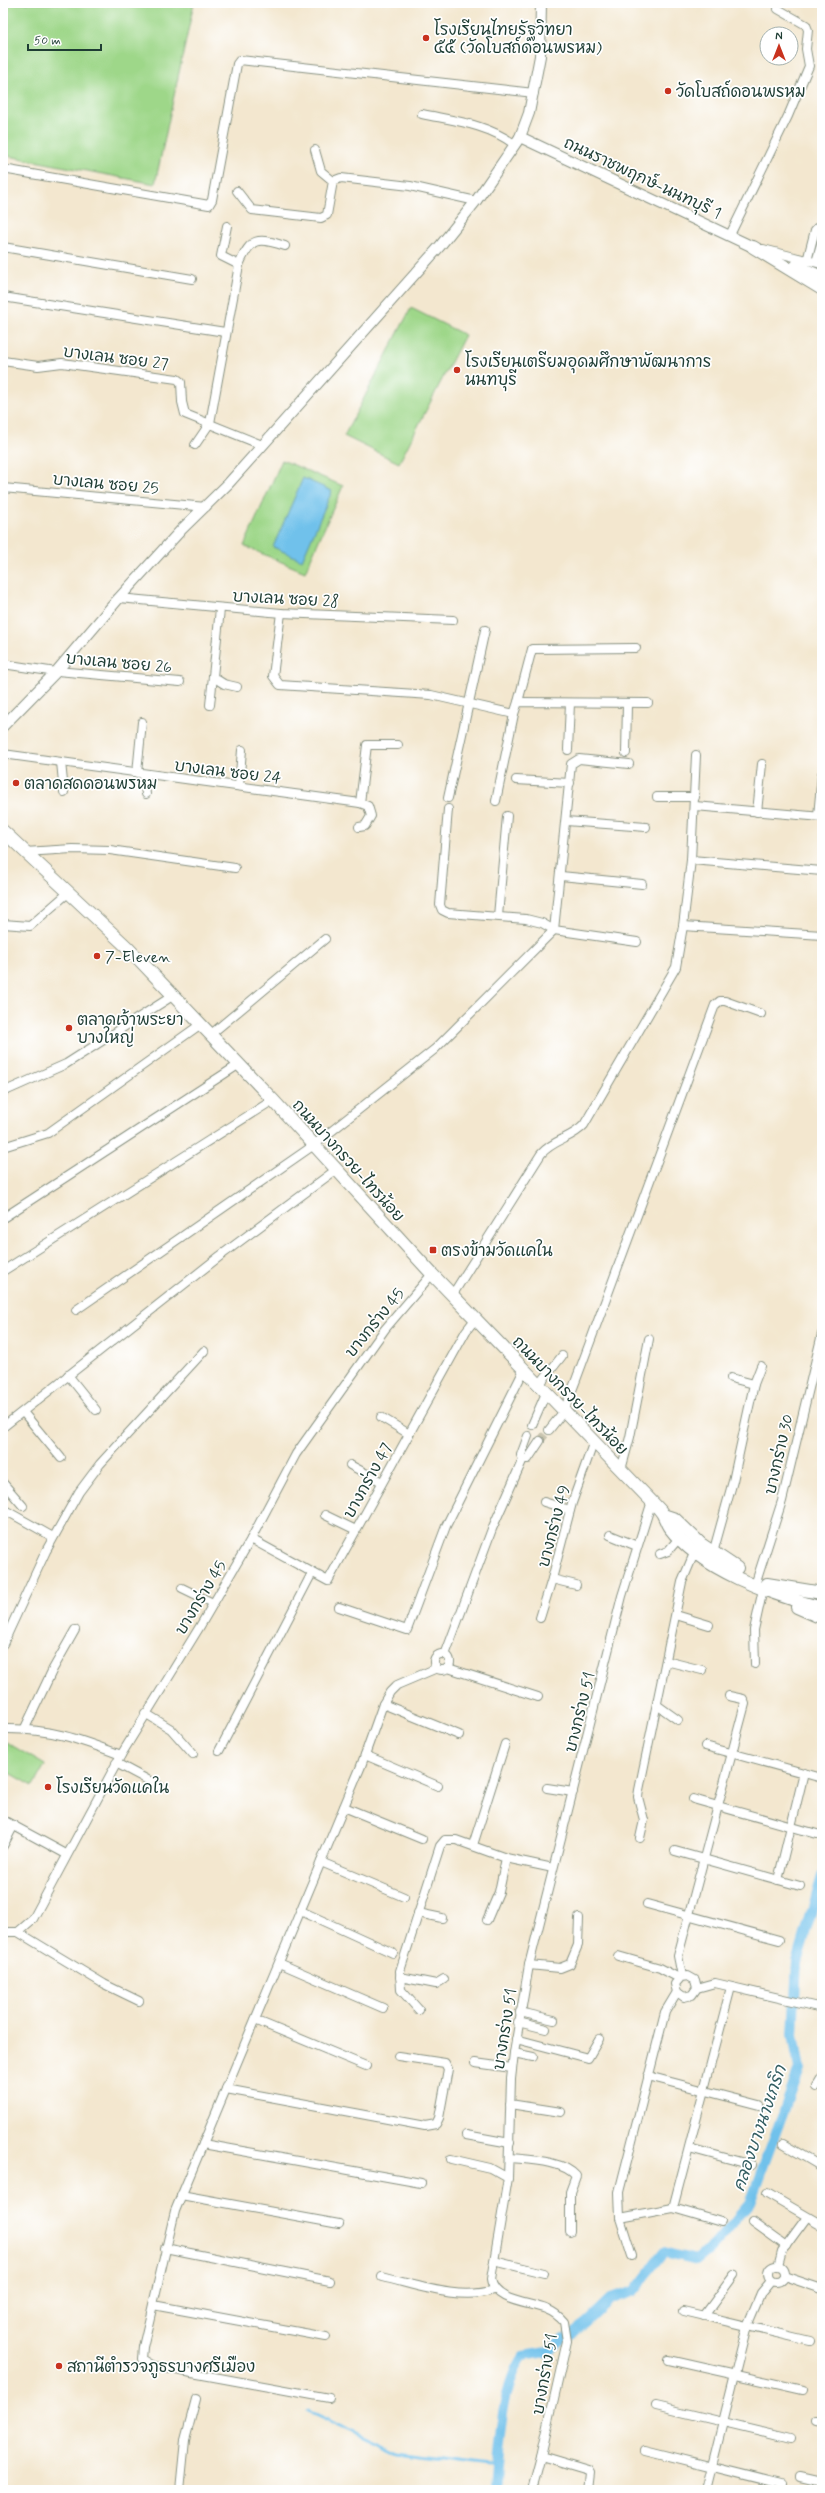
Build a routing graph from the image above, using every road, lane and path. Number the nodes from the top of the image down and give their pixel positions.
1 (541, 3) edge
2 (778, 9) dead end
3 (534, 93) junction
4 (422, 114) dead end
5 (517, 140) junction
6 (315, 150) dead end
7 (3, 169) edge
8 (333, 181) junction
9 (237, 191) dead end
10 (476, 201) junction
11 (822, 223) edge
12 (227, 226) dead end
13 (730, 236) junction
14 (822, 242) edge
15 (285, 246) dead end
16 (3, 247) edge
17 (753, 247) junction
18 (782, 260) junction
19 (807, 261) junction
20 (238, 265) junction
21 (820, 265) edge
22 (822, 277) edge
23 (192, 279) dead end
24 (822, 289) edge
25 (3, 296) edge
26 (225, 332) junction
27 (3, 361) edge
28 (210, 423) junction
29 (195, 444) dead end
30 (262, 445) junction
31 (3, 488) edge
32 (206, 507) junction
33 (119, 598) junction
34 (220, 608) junction
35 (281, 613) junction
36 (453, 620) dead end
37 (485, 630) dead end
38 (636, 648) dead end
39 (3, 664) edge
40 (56, 672) junction
41 (213, 677) junction
42 (180, 682) dead end
43 (237, 687) dead end
44 (518, 702) junction
45 (468, 703) junction
46 (570, 703) junction
47 (628, 704) junction
48 (648, 704) dead end
49 (210, 705) dead end
50 (514, 714) junction
51 (142, 722) dead end
52 (3, 726) edge
53 (398, 745) dead end
54 (242, 750) dead end
55 (568, 750) dead end
56 (626, 753) dead end
57 (3, 754) edge
58 (696, 754) dead end
59 (61, 762) junction
60 (629, 764) dead end
61 (762, 764) dead end
62 (140, 773) junction
63 (822, 774) edge
64 (516, 780) dead end
65 (570, 783) junction
66 (239, 786) junction
67 (64, 792) dead end
68 (146, 794) dead end
69 (657, 797) dead end
70 (448, 798) dead end
71 (496, 801) dead end
72 (695, 801) junction
73 (360, 803) junction
74 (448, 809) dead end
75 (757, 812) junction
76 (507, 816) dead end
77 (820, 817) edge
78 (566, 821) junction
79 (359, 827) dead end
80 (646, 827) dead end
81 (3, 831) edge
82 (25, 852) junction
83 (691, 860) junction
84 (235, 868) dead end
85 (822, 871) edge
86 (561, 876) junction
87 (642, 884) dead end
88 (68, 894) junction
89 (498, 916) junction
90 (3, 924) edge
91 (683, 926) junction
92 (554, 930) junction
93 (822, 936) edge
94 (325, 939) dead end
95 (637, 942) dead end
96 (174, 995) junction
97 (761, 1014) dead end
98 (201, 1024) junction
99 (210, 1035) junction
100 (238, 1065) junction
101 (3, 1092) edge
102 (273, 1100) junction
103 (314, 1145) junction
104 (3, 1147) edge
105 (337, 1169) junction
106 (3, 1218) edge
107 (3, 1271) edge
108 (432, 1274) junction
109 (453, 1294) junction
110 (76, 1310) dead end
111 (476, 1318) junction
112 (822, 1334) edge
113 (649, 1339) dead end
114 (204, 1352) dead end
115 (562, 1356) dead end
116 (761, 1366) dead end
117 (524, 1370) junction
118 (68, 1375) junction
119 (732, 1378) dead end
120 (754, 1384) junction
121 (543, 1389) junction
122 (96, 1410) dead end
123 (564, 1411) junction
124 (23, 1412) junction
125 (381, 1417) dead end
126 (532, 1425) dead end
127 (3, 1427) edge
128 (549, 1430) tunnel mouth
129 (409, 1434) junction
130 (528, 1436) dead end
131 (540, 1441) tunnel mouth
132 (594, 1441) junction
133 (61, 1458) dead end
134 (524, 1459) junction
135 (350, 1465) dead end
136 (621, 1470) junction
137 (382, 1482) junction
138 (3, 1483) edge
139 (652, 1501) junction
140 (544, 1502) dead end
141 (23, 1506) dead end
142 (3, 1509) edge
143 (570, 1510) junction
144 (325, 1515) dead end
145 (666, 1516) junction
146 (356, 1530) junction
147 (610, 1535) dead end
148 (53, 1537) junction
149 (680, 1537) junction
150 (251, 1538) junction
151 (637, 1546) junction
152 (695, 1551) junction
153 (713, 1553) junction
154 (660, 1554) dead end
155 (312, 1573) junction
156 (552, 1579) junction
157 (576, 1585) dead end
158 (765, 1586) junction
159 (182, 1588) dead end
160 (822, 1593) edge
161 (822, 1603) edge
162 (213, 1604) junction
163 (339, 1607) dead end
164 (822, 1608) edge
165 (676, 1615) junction
166 (540, 1618) dead end
167 (822, 1618) edge
168 (709, 1625) dead end
169 (76, 1630) dead end
170 (3, 1644) edge
171 (446, 1654) junction
172 (666, 1661) junction
173 (754, 1664) dead end
174 (437, 1668) junction
175 (448, 1668) junction
176 (702, 1670) dead end
177 (729, 1696) dead end
178 (538, 1697) dead end
179 (383, 1704) junction
180 (657, 1705) junction
181 (145, 1714) junction
182 (678, 1720) dead end
183 (25, 1728) junction
184 (3, 1729) edge
185 (459, 1735) dead end
186 (505, 1744) dead end
187 (706, 1746) dead end
188 (219, 1751) dead end
189 (193, 1754) dead end
190 (733, 1754) junction
191 (121, 1755) junction
192 (365, 1756) junction
193 (116, 1763) junction
194 (804, 1773) junction
195 (822, 1778) edge
196 (438, 1786) dead end
197 (161, 1788) dead end
198 (547, 1788) dead end
199 (573, 1792) junction
200 (692, 1799) dead end
201 (719, 1806) junction
202 (344, 1807) junction
203 (3, 1820) edge
204 (14, 1825) junction
205 (791, 1827) junction
206 (817, 1834) dead end
207 (640, 1838) dead end
208 (422, 1839) dead end
209 (473, 1845) junction
210 (3, 1846) edge
211 (675, 1852) dead end
212 (66, 1854) junction
213 (506, 1858) junction
214 (704, 1860) junction
215 (321, 1862) junction
216 (553, 1868) junction
217 (778, 1880) junction
218 (800, 1886) dead end
219 (404, 1896) dead end
220 (647, 1904) dead end
221 (301, 1911) junction
222 (418, 1913) junction
223 (689, 1915) junction
224 (442, 1918) dead end
225 (579, 1918) dead end
226 (487, 1920) dead end
227 (3, 1932) edge
228 (18, 1932) junction
229 (779, 1940) dead end
230 (393, 1953) dead end
231 (618, 1956) dead end
232 (279, 1963) junction
233 (529, 1965) junction
234 (400, 1977) junction
235 (681, 1977) junction
236 (444, 1979) dead end
237 (731, 1987) junction
238 (697, 1988) junction
239 (677, 1992) junction
240 (139, 2001) dead end
241 (383, 2008) dead end
242 (822, 2008) edge
243 (419, 2010) dead end
244 (520, 2012) junction
245 (255, 2020) junction
246 (554, 2020) dead end
247 (518, 2022) junction
248 (546, 2029) dead end
249 (599, 2038) dead end
250 (516, 2039) junction
251 (514, 2053) junction
252 (398, 2056) dead end
253 (533, 2057) dead end
254 (475, 2063) dead end
255 (366, 2066) dead end
256 (512, 2068) junction
257 (648, 2076) junction
258 (822, 2077) edge
259 (816, 2087) dead end
260 (226, 2089) junction
261 (703, 2090) junction
262 (510, 2104) junction
263 (759, 2105) dead end
264 (561, 2112) dead end
265 (466, 2136) dead end
266 (510, 2143) junction
267 (203, 2144) junction
268 (783, 2144) dead end
269 (689, 2148) junction
270 (510, 2158) junction
271 (451, 2159) dead end
272 (752, 2165) dead end
273 (822, 2167) edge
274 (508, 2178) junction
275 (422, 2183) dead end
276 (768, 2193) dead end
277 (181, 2195) junction
278 (673, 2208) junction
279 (807, 2217) junction
280 (620, 2218) junction
281 (721, 2222) dead end
282 (753, 2222) dead end
283 (339, 2224) dead end
284 (822, 2225) edge
285 (570, 2232) dead end
286 (786, 2246) junction
287 (165, 2248) junction
288 (632, 2256) dead end
289 (494, 2261) junction
290 (778, 2266) junction
291 (544, 2273) dead end
292 (734, 2275) dead end
293 (784, 2276) junction
294 (382, 2278) dead end
295 (330, 2280) dead end
296 (771, 2282) junction
297 (822, 2289) edge
298 (494, 2290) junction
299 (153, 2305) junction
300 (684, 2311) dead end
301 (704, 2316) junction
302 (747, 2326) junction
303 (326, 2337) dead end
304 (810, 2341) dead end
305 (669, 2360) dead end
306 (734, 2375) junction
307 (802, 2390) dead end
308 (329, 2398) dead end
309 (196, 2399) dead end
310 (656, 2406) dead end
311 (723, 2421) junction
312 (792, 2438) dead end
313 (645, 2450) dead end
314 (541, 2456) junction
315 (711, 2467) junction
316 (800, 2477) dead end
317 (822, 2482) edge
318 (781, 2484) dead end
319 (180, 2490) edge
320 (532, 2490) edge
321 (588, 2490) edge
322 (706, 2490) edge

1 - 3 street
2 - 13 street
3 - 5 street
3 - 7 street
4 - 5 street
5 - 10 street
5 - 13 street, ถนนราชพฤกษ์-นนทบุรี 1
6 - 8 street
8 - 9 street
8 - 10 street
10 - 30 street
11 - 19 street
12 - 20 street
13 - 17 street, ถนนราชพฤกษ์-นนทบุรี 1
14 - 21 street
15 - 20 street
16 - 23 street
17 - 18 main road, ถนนราชพฤกษ์-นนทบุรี 1
17 - 19 street
17 - 24 main road, ถนนราชพฤกษ์-นนทบุรี 1
18 - 21 main road
18 - 22 main road, ถนนราชพฤกษ์-นนทบุรี 1
19 - 21 street
20 - 26 street
25 - 26 street
26 - 28 street
27 - 28 street, บางเลน ซอย 27
28 - 29 street
28 - 30 street, บางเลน ซอย 27
30 - 32 street
31 - 32 street, บางเลน ซอย 25
32 - 33 street
33 - 34 street, บางเลน ซอย 28
33 - 40 street
34 - 35 street, บางเลน ซอย 28
34 - 41 street
35 - 36 street, บางเลน ซอย 28
35 - 45 street
37 - 45 street
38 - 44 street
39 - 40 street, บางเลน ซอย 26
40 - 42 street, บางเลน ซอย 26
40 - 52 street
41 - 43 street
41 - 49 street
44 - 46 street
44 - 50 street
45 - 50 street
45 - 70 street
46 - 47 street
46 - 55 street
47 - 48 street
47 - 56 street
50 - 71 street
51 - 62 street
53 - 73 street
54 - 66 street
57 - 59 street, บางเลน ซอย 24
58 - 72 street
59 - 62 street, บางเลน ซอย 24
59 - 67 street
60 - 65 street
61 - 75 street
62 - 66 street, บางเลน ซอย 24
62 - 68 street
63 - 77 street
64 - 65 street
65 - 78 street
66 - 73 street, บางเลน ซอย 24
69 - 72 street
72 - 75 street
72 - 83 street
73 - 79 street
74 - 89 street
75 - 77 street
76 - 89 street
78 - 80 street
78 - 86 street
81 - 82 main road, ถนนบางกรวย-ไทรน้อย
82 - 84 street
82 - 88 main road, ถนนบางกรวย-ไทรน้อย
83 - 85 street
83 - 91 street
86 - 87 street
86 - 92 street
88 - 90 street
88 - 96 main road, ถนนบางกรวย-ไทรน้อย
89 - 92 street
91 - 93 street
91 - 109 street
92 - 95 street
92 - 103 street
94 - 99 street
96 - 98 main road, ถนนบางกรวย-ไทรน้อย
96 - 101 street
97 - 123 street
98 - 99 main road, ถนนบางกรวย-ไทรน้อย
98 - 104 street
99 - 100 main road, ถนนบางกรวย-ไทรน้อย
100 - 102 main road, ถนนบางกรวย-ไทรน้อย
100 - 106 street
102 - 103 main road, ถนนบางกรวย-ไทรน้อย
102 - 107 street
103 - 105 main road, ถนนบางกรวย-ไทรน้อย
103 - 110 street
105 - 108 main road, ถนนบางกรวย-ไทรน้อย
105 - 118 street
108 - 109 main road, ถนนบางกรวย-ไทรน้อย
108 - 150 street, บางกร่าง 45
109 - 111 main road, ถนนบางกรวย-ไทรน้อย
111 - 117 main road, ถนนบางกรวย-ไทรน้อย
111 - 129 street, บางกร่าง 47
112 - 158 street, บางกร่าง 30
113 - 136 street
114 - 148 street
115 - 121 street
116 - 120 street
117 - 121 main road, ถนนบางกรวย-ไทรน้อย
117 - 163 street
118 - 122 street
118 - 124 street
119 - 120 street
120 - 153 street
121 - 123 main road, ถนนบางกรวย-ไทรน้อย
121 - 126 street
123 - 128 street
123 - 132 main road, ถนนบางกรวย-ไทรน้อย
124 - 127 street
124 - 133 street
125 - 129 street
129 - 137 street, บางกร่าง 47
130 - 134 street
131 - 134 street
132 - 136 main road, ถนนบางกรวย-ไทรน้อย
132 - 143 street, บางกร่าง 49
134 - 171 street
135 - 137 street
136 - 139 main road, ถนนบางกรวย-ไทรน้อย
137 - 146 street, บางกร่าง 47
138 - 141 street
139 - 145 main road, ถนนบางกรวย-ไทรน้อย
139 - 151 street, บางกร่าง 51
140 - 143 street
142 - 148 street
143 - 156 street, บางกร่าง 49
144 - 146 street
145 - 149 main road, ถนนบางกรวย-ไทรน้อย
145 - 153 main road, ถนนบางกรวย-ไทรน้อย
146 - 155 street, บางกร่าง 47
147 - 151 street
148 - 170 street
149 - 152 main road, ถนนบางกรวย-ไทรน้อย
149 - 154 street
150 - 155 street, บางกร่าง 47
150 - 162 street, บางกร่าง 45
151 - 199 street, บางกร่าง 51
152 - 158 main road, ถนนบางกรวย-ไทรน้อย
152 - 165 street
153 - 158 main road, ถนนบางกรวย-ไทรน้อย
155 - 188 street
156 - 157 street
156 - 166 street, บางกร่าง 49
158 - 160 main road
158 - 161 main road, ถนนบางกรวย-ไทรน้อย
158 - 164 main road, ถนนบางกรวย-ไทรน้อย
158 - 167 main road
158 - 173 street, บางกร่าง 30
159 - 162 street
162 - 181 street, บางกร่าง 45
165 - 168 street
165 - 172 street
169 - 183 street
171 - 174 street
171 - 175 street
172 - 176 street
172 - 180 street
174 - 175 street
174 - 179 street
175 - 178 street
177 - 190 street
179 - 185 street
179 - 192 street
180 - 182 street
180 - 207 street
181 - 189 street
181 - 191 street, บางกร่าง 45
183 - 184 street
183 - 191 street
186 - 209 street
187 - 190 street
190 - 194 street
190 - 201 street
191 - 193 street, บางกร่าง 45
192 - 196 street
192 - 202 street
193 - 197 street
193 - 212 street, บางกร่าง 45
194 - 195 street
194 - 205 street
198 - 199 street
199 - 216 street, บางกร่าง 51
200 - 201 street
201 - 205 street
201 - 214 street
202 - 208 street
202 - 215 street
203 - 204 street
204 - 210 street
204 - 212 street
205 - 206 street
205 - 217 street
209 - 213 street
209 - 222 street
211 - 214 street
212 - 228 street, บางกร่าง 45
213 - 216 street
213 - 226 street
214 - 217 street
214 - 223 street
215 - 219 street
215 - 221 street
216 - 233 street, บางกร่าง 51
217 - 218 street
220 - 223 street
221 - 230 street
221 - 232 street
222 - 224 street
222 - 234 street
223 - 229 street
223 - 235 street
225 - 233 street
227 - 228 street
228 - 240 street
231 - 235 street
232 - 241 street
232 - 245 street
233 - 244 street, บางกร่าง 51
234 - 236 street
234 - 243 street
235 - 238 street
235 - 239 street
237 - 238 street
237 - 242 street
237 - 261 street
238 - 239 street
239 - 257 street
244 - 246 street
244 - 247 street, บางกร่าง 51
245 - 255 street
245 - 260 street
247 - 248 street
247 - 250 street, บางกร่าง 51
249 - 250 street
250 - 251 street, บางกร่าง 51
251 - 253 street
251 - 256 street, บางกร่าง 51
252 - 260 street
254 - 256 street
256 - 262 street, บางกร่าง 51
257 - 261 street
257 - 280 street
258 - 259 street
260 - 267 street
261 - 263 street
261 - 269 street
262 - 264 street
262 - 266 street, บางกร่าง 51
265 - 266 street
266 - 270 street, บางกร่าง 51
267 - 275 street
267 - 277 street
268 - 273 street
269 - 272 street
269 - 278 street
270 - 274 street, บางกร่าง 51
270 - 285 street
271 - 274 street
274 - 289 street, บางกร่าง 51
276 - 279 street
277 - 283 street
277 - 287 street
278 - 280 street
278 - 281 street
279 - 284 street
279 - 286 street
280 - 288 street
282 - 286 street
286 - 290 street
287 - 295 street
287 - 299 street
289 - 291 street
289 - 298 street, บางกร่าง 51
290 - 293 street
290 - 296 street
292 - 301 street
293 - 296 street
293 - 297 street
294 - 298 street
296 - 302 street
298 - 314 street, บางกร่าง 51
299 - 303 street
299 - 308 street
300 - 301 street
301 - 302 street
302 - 304 street
302 - 306 street
305 - 306 street
306 - 307 street
306 - 311 street
309 - 319 street
310 - 311 street
311 - 312 street
311 - 315 street
313 - 315 street
314 - 320 street, บางกร่าง 51
314 - 321 street
315 - 318 street
315 - 322 street
316 - 317 street

